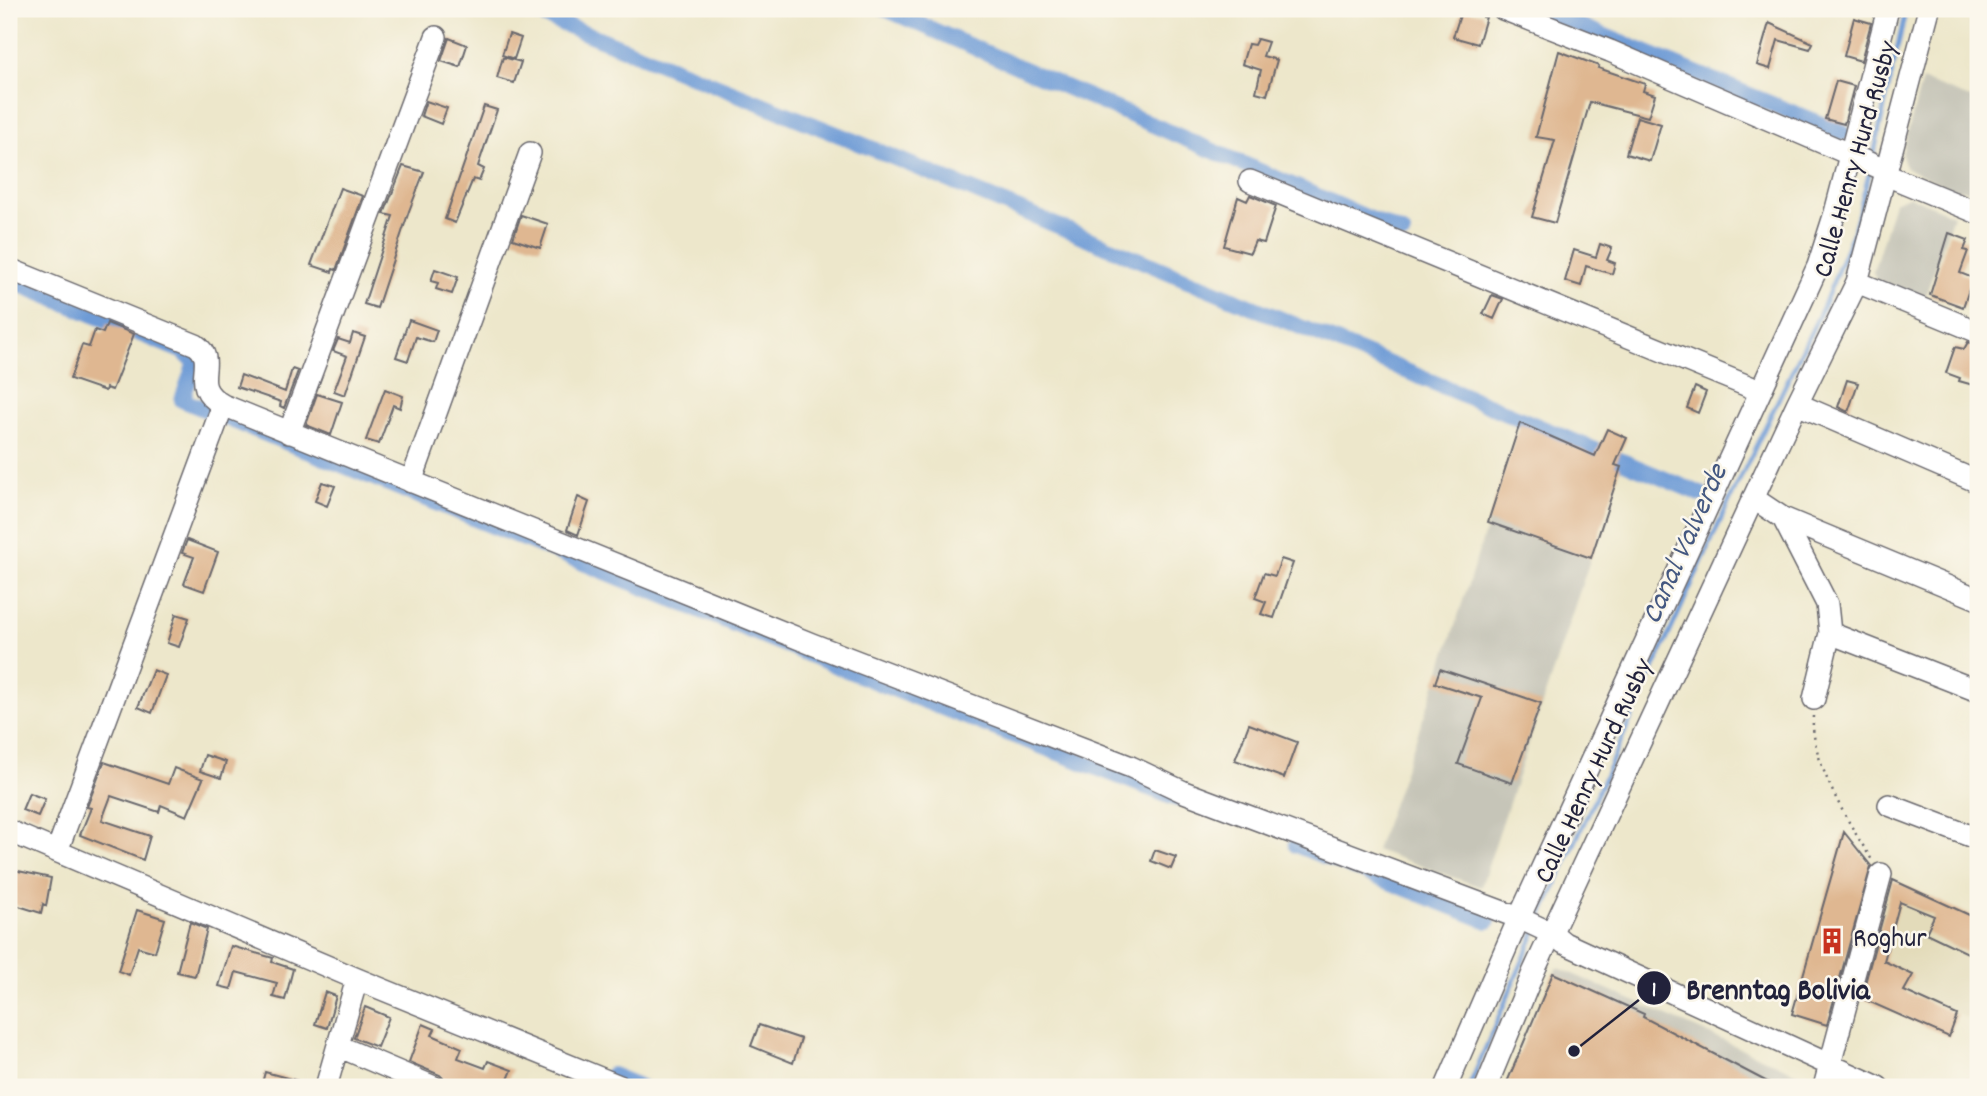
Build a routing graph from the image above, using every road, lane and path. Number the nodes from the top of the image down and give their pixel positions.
1 (1503, 9) edge
2 (1888, 9) edge
3 (1928, 9) edge
4 (436, 37) dead end
5 (530, 153) dead end
6 (1869, 164) junction
7 (1250, 181) dead end
8 (1978, 213) edge
9 (9, 269) edge
10 (1857, 282) junction
11 (1978, 332) edge
12 (1759, 391) junction
13 (1797, 404) junction
14 (223, 405) junction
15 (289, 433) junction
16 (411, 482) junction
17 (1978, 482) edge
18 (1754, 498) junction
19 (1783, 518) junction
20 (1978, 599) edge
21 (1830, 633) junction
22 (1978, 691) edge
23 (1814, 699) joint
24 (1889, 805) dead end
25 (9, 831) edge
26 (1978, 839) edge
27 (57, 852) junction
28 (1881, 874) joint
29 (1536, 926) junction
30 (357, 979) junction
31 (338, 1046) junction
32 (1831, 1066) junction
33 (326, 1087) edge
34 (434, 1087) edge
35 (622, 1087) edge
36 (1446, 1087) edge
37 (1486, 1087) edge
38 (1824, 1087) edge
39 (1878, 1087) edge

1 - 6 street
2 - 6 street, Calle Henry Hurd Rusby
3 - 6 street, Calle Henry Hurd Rusby
4 - 15 street
5 - 16 street
6 - 8 street
6 - 10 street, Calle Henry Hurd Rusby
6 - 12 street, Calle Henry Hurd Rusby
7 - 12 street
9 - 14 street
10 - 11 street
10 - 13 street, Calle Henry Hurd Rusby
12 - 29 street, Calle Henry Hurd Rusby
13 - 17 street
13 - 18 street, Calle Henry Hurd Rusby
14 - 15 street
14 - 27 street
15 - 16 street
16 - 29 street
18 - 19 street
18 - 29 street, Calle Henry Hurd Rusby
19 - 20 street
19 - 21 street
21 - 22 street
21 - 23 street
23 - 28 path
24 - 26 street
25 - 27 street
27 - 30 street
28 - 32 street
29 - 32 street
29 - 36 street, Calle Henry Hurd Rusby
29 - 37 street, Calle Henry Hurd Rusby
30 - 31 street
30 - 35 street
31 - 33 street
31 - 34 street
32 - 38 street
32 - 39 street

